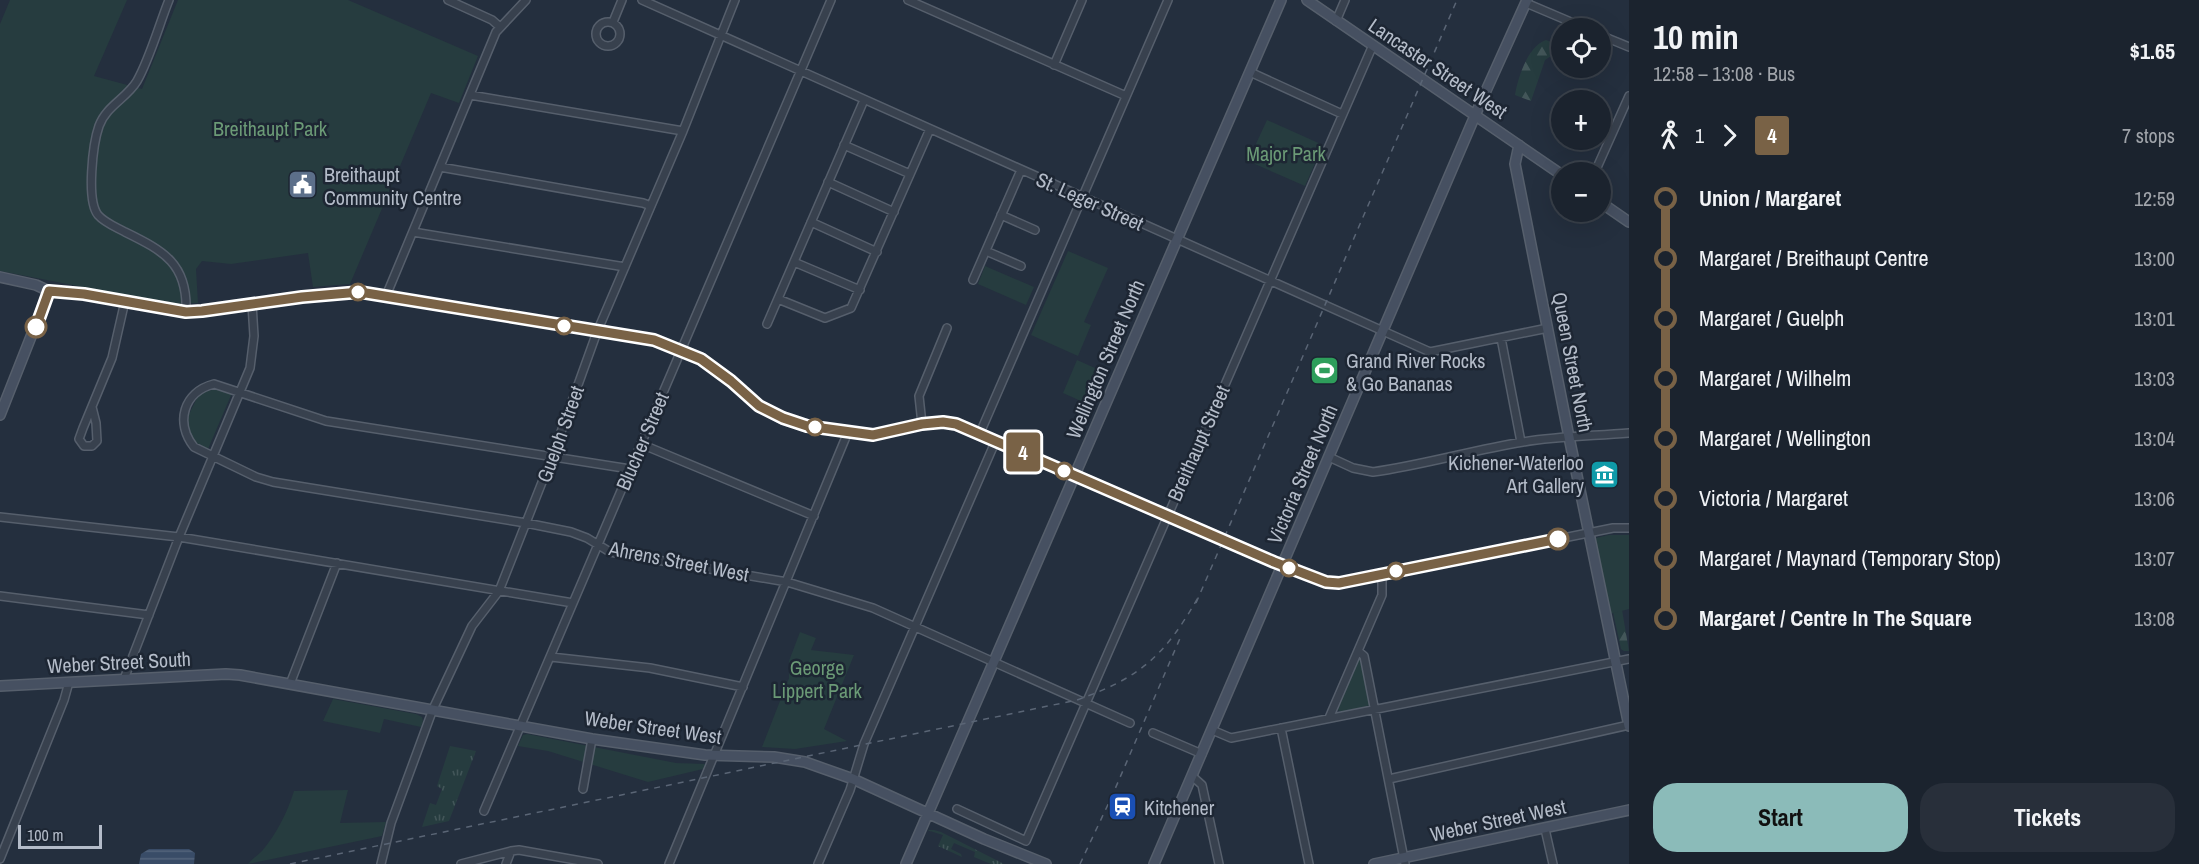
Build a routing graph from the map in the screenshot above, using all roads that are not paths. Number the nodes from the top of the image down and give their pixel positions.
1 (169, 0) edge
2 (448, 0) edge
3 (526, 0) edge
4 (622, 0) edge
5 (642, 0) edge
6 (735, 0) edge
7 (831, 0) edge
8 (908, 0) edge
9 (1082, 0) edge
10 (1168, 0) edge
11 (1281, 0) edge
12 (1307, 0) edge
13 (1345, 0) edge
14 (1526, 1) edge
15 (1563, 18) edge
16 (1336, 21) junction
17 (613, 22) dead end
18 (500, 27) junction
19 (722, 36) junction
20 (1611, 40) edge
21 (1373, 45) junction
22 (1629, 48) edge
23 (1054, 65) junction
24 (801, 72) junction
25 (1250, 72) junction
26 (470, 96) junction
27 (1126, 96) junction
28 (1629, 96) edge
29 (864, 100) junction
30 (1342, 114) junction
31 (1475, 116) junction
32 (930, 129) junction
33 (683, 131) junction
34 (844, 145) junction
35 (1519, 145) junction
36 (1599, 162) edge
37 (1551, 167) edge
38 (440, 168) junction
39 (1021, 170) junction
40 (910, 174) junction
41 (828, 182) junction
42 (1082, 198) junction
43 (651, 206) junction
44 (1611, 210) edge
45 (894, 212) junction
46 (1001, 215) junction
47 (811, 222) junction
48 (1629, 222) edge
49 (1035, 231) dead end
50 (413, 232) junction
51 (1177, 240) junction
52 (986, 251) junction
53 (877, 252) junction
54 (794, 262) junction
55 (1021, 266) dead end
56 (625, 267) junction
57 (0, 278) edge
58 (1270, 279) junction
59 (973, 280) dead end
60 (860, 290) junction
61 (49, 291) junction
62 (386, 296) junction
63 (778, 299) junction
64 (125, 301) junction
65 (252, 304) junction
66 (186, 312) junction
67 (767, 324) dead end
68 (947, 328) dead end
69 (1548, 328) junction
70 (597, 332) junction
71 (1383, 332) junction
72 (1501, 338) junction
73 (681, 350) junction
74 (241, 393) junction
75 (92, 407) junction
76 (0, 415) edge
77 (922, 424) junction
78 (848, 432) junction
79 (980, 433) junction
80 (1629, 433) edge
81 (1569, 437) junction
82 (996, 440) junction
83 (1521, 442) junction
84 (642, 444) junction
85 (213, 457) junction
86 (552, 457) junction
87 (1329, 457) junction
88 (630, 469) junction
89 (1074, 475) junction
90 (814, 516) junction
91 (1167, 516) junction
92 (0, 517) edge
93 (526, 523) junction
94 (1629, 528) edge
95 (1588, 533) junction
96 (179, 537) junction
97 (598, 544) junction
98 (337, 563) junction
99 (1282, 566) junction
100 (1382, 574) junction
101 (787, 582) junction
102 (499, 591) junction
103 (0, 596) edge
104 (573, 603) junction
105 (149, 615) junction
106 (915, 627) junction
107 (1358, 651) junction
108 (551, 657) junction
109 (1629, 659) edge
110 (1615, 661) junction
111 (993, 663) junction
112 (240, 675) joint
113 (124, 679) junction
114 (69, 682) junction
115 (290, 684) junction
116 (0, 686) edge
117 (743, 687) junction
118 (1086, 703) junction
119 (433, 709) junction
120 (1375, 709) junction
121 (1329, 718) junction
122 (1130, 723) dead end
123 (522, 725) junction
124 (1629, 726) edge
125 (1281, 728) junction
126 (1212, 730) junction
127 (1153, 733) dead end
128 (592, 739) junction
129 (1202, 754) junction
130 (714, 755) junction
131 (1192, 776) junction
132 (853, 779) junction
133 (1389, 779) junction
134 (583, 789) dead end
135 (957, 809) dead end
136 (1629, 810) edge
137 (484, 811) dead end
138 (928, 812) junction
139 (1545, 829) junction
140 (511, 851) junction
141 (0, 859) edge
142 (1405, 861) edge
143 (381, 864) edge
144 (461, 864) edge
145 (506, 864) edge
146 (598, 864) edge
147 (669, 864) edge
148 (818, 864) edge
149 (906, 864) edge
150 (1046, 864) edge
151 (1154, 864) edge
152 (1219, 864) edge
153 (1309, 864) edge
154 (1374, 864) edge
155 (1553, 864) edge

1 - 66 street
2 - 18 street
3 - 18 street
4 - 17 street
5 - 19 street, St. Leger Street
6 - 19 street, Guelph Street
7 - 24 street, Blucher Street
8 - 23 street
9 - 23 street
10 - 27 street
11 - 25 street, Wellington Street North
12 - 16 street, Lancaster Street West
13 - 16 street
14 - 15 street
14 - 31 street, Victoria Street North
16 - 21 street, Lancaster Street West
18 - 26 street
19 - 24 street, St. Leger Street
19 - 33 street, Guelph Street
20 - 22 street
21 - 30 street, Breithaupt Street
21 - 31 street, Lancaster Street West
23 - 27 street
24 - 29 street, St. Leger Street
24 - 73 street, Blucher Street
25 - 30 street
25 - 51 street, Wellington Street North
26 - 33 street
26 - 38 street
27 - 42 street
28 - 36 street
29 - 32 street, St. Leger Street
29 - 34 street
30 - 58 street, Breithaupt Street
31 - 35 street, Lancaster Street West
31 - 71 street, Victoria Street North
32 - 39 street, St. Leger Street
32 - 40 street
33 - 43 street, Guelph Street
34 - 40 street
34 - 41 street
35 - 37 street, Lancaster Street West
35 - 69 street, Queen Street North
38 - 43 street
38 - 50 street
39 - 42 street, St. Leger Street
39 - 46 street
40 - 45 street
41 - 45 street
41 - 47 street
42 - 51 street, St. Leger Street
42 - 79 street
43 - 56 street, Guelph Street
44 - 48 street
45 - 53 street
46 - 49 street
46 - 52 street
47 - 53 street
47 - 54 street
50 - 56 street
50 - 62 street
51 - 58 street, St. Leger Street
51 - 89 street, Wellington Street North
52 - 55 street
52 - 59 street
53 - 60 street
54 - 60 street
54 - 63 street
56 - 70 street, Guelph Street
57 - 61 street
58 - 71 street, St. Leger Street
58 - 91 street, Breithaupt Street
60 - 63 street
61 - 64 street
61 - 76 street
62 - 65 street
62 - 70 street
63 - 67 street
64 - 66 street
64 - 75 street
65 - 66 street
65 - 74 street
68 - 77 street
69 - 72 street, St. Leger Street
69 - 81 street, Queen Street North
70 - 73 street
70 - 86 street, Guelph Street
71 - 72 street, St. Leger Street
71 - 87 street, Victoria Street North
72 - 83 street
73 - 78 street
73 - 84 street, Blucher Street
74 - 85 street
74 - 85 street, Ahrens Street West
74 - 86 street, Ahrens Street West
75 - 75 street
77 - 78 street
77 - 79 street
78 - 90 street
79 - 82 street
80 - 81 street
81 - 83 street
81 - 95 street, Queen Street North
82 - 89 street
82 - 106 street
83 - 87 street
84 - 88 street, Blucher Street
84 - 90 street
85 - 93 street, Ahrens Street West
85 - 96 street
86 - 88 street, Ahrens Street West
86 - 93 street, Guelph Street
87 - 99 street, Victoria Street North
88 - 97 street, Blucher Street
89 - 91 street
89 - 111 street, Wellington Street North
90 - 101 street
91 - 99 street, bridge
91 - 118 street, Breithaupt Street
92 - 96 street
93 - 97 street, Ahrens Street West
93 - 102 street, Guelph Street
94 - 95 street
95 - 100 street
95 - 110 street, Queen Street North
96 - 98 street
96 - 105 street
97 - 101 street, Ahrens Street West
97 - 104 street, Blucher Street
98 - 102 street
98 - 115 street
99 - 100 street
99 - 126 street, Victoria Street North
100 - 107 street
101 - 106 street, Ahrens Street West
101 - 117 street
102 - 104 street
102 - 119 street, Guelph Street
103 - 105 street
104 - 108 street, Blucher Street
105 - 113 street
106 - 111 street, Ahrens Street West
106 - 132 street
107 - 120 street
107 - 121 street
108 - 117 street
108 - 123 street, Blucher Street
109 - 110 street
110 - 120 street
110 - 124 street, Queen Street North
111 - 118 street, Ahrens Street West
111 - 138 street, Wellington Street North
112 - 113 street, Weber Street South
112 - 115 street, Weber Street West
113 - 114 street, Weber Street South
114 - 116 street, Weber Street South
114 - 141 street
115 - 119 street, Weber Street West
117 - 130 street
118 - 122 street, Ahrens Street West
118 - 135 street, Breithaupt Street
119 - 123 street, Weber Street West
119 - 143 street, Guelph Street
120 - 121 street
120 - 133 street
121 - 125 street
123 - 128 street, Weber Street West
123 - 137 street, Blucher Street
124 - 133 street
125 - 126 street
125 - 153 street
126 - 129 street, Victoria Street North
127 - 129 street
128 - 130 street, Weber Street West
128 - 134 street
129 - 131 street, Victoria Street North
130 - 132 street, Weber Street West
130 - 147 street
131 - 151 street, Victoria Street North
131 - 152 street
132 - 138 street, Weber Street West
132 - 148 street
133 - 142 street
136 - 139 street, Weber Street West
138 - 149 street, Wellington Street North
138 - 150 street, Weber Street West
139 - 142 street, Weber Street West
139 - 155 street
140 - 144 street
140 - 145 street
140 - 146 street
142 - 154 street, Weber Street West

